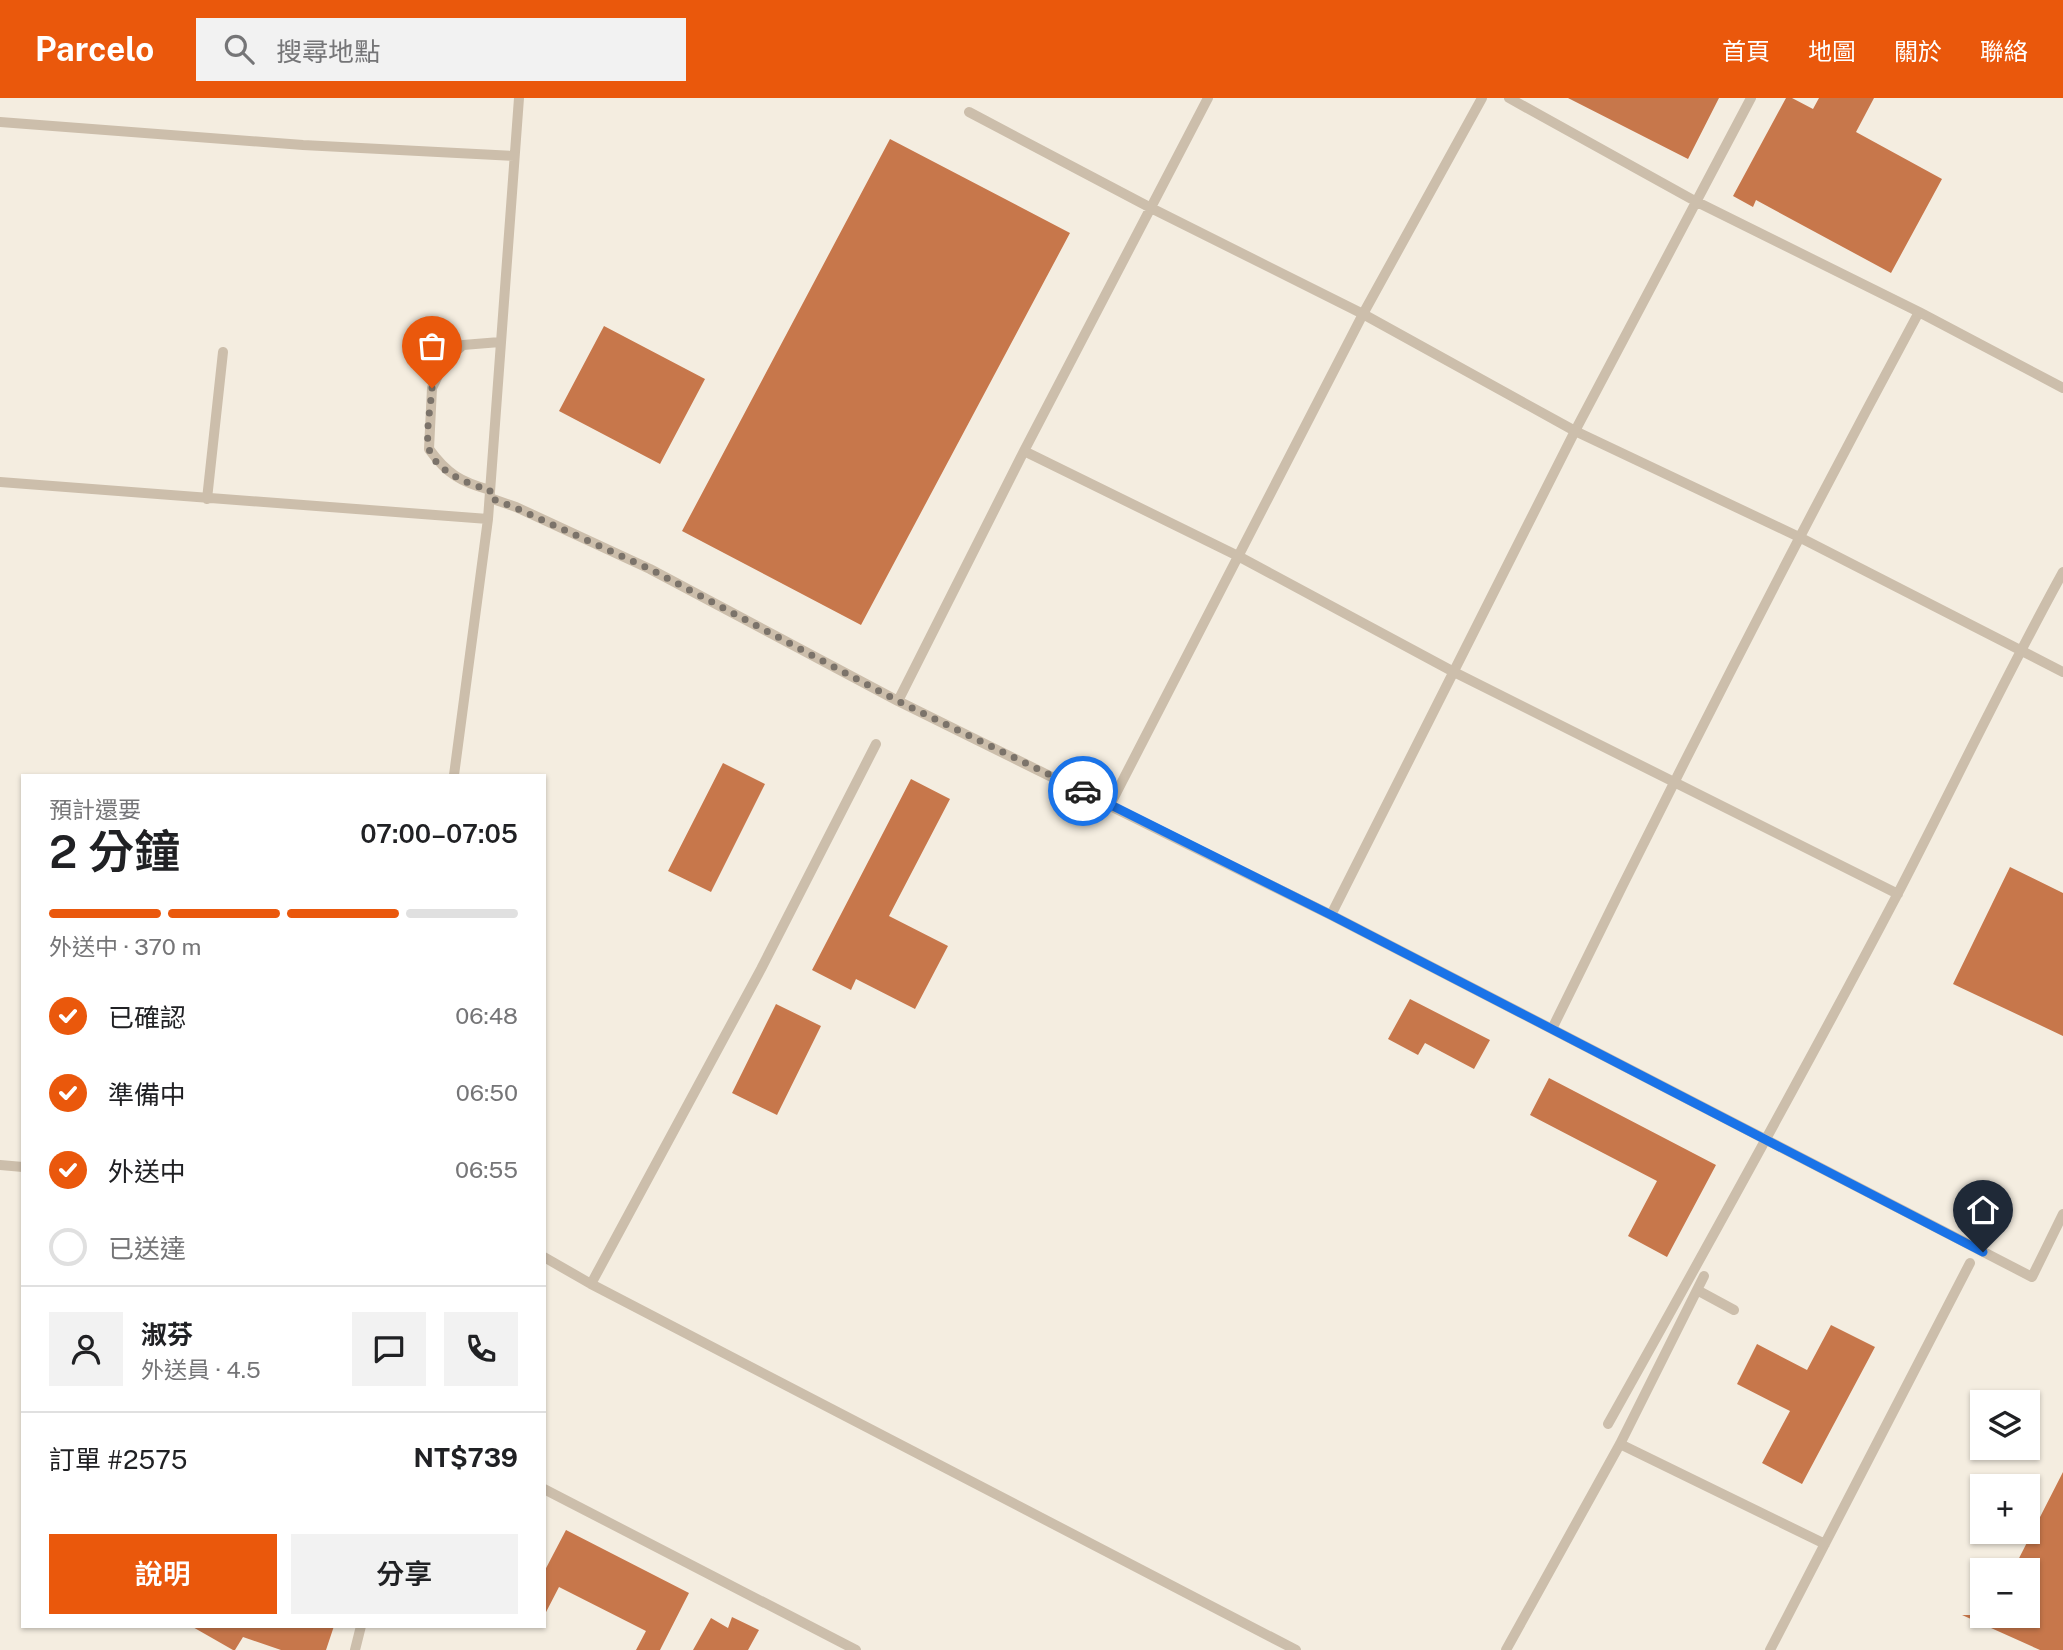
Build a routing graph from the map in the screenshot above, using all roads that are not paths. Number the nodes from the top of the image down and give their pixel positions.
1 (519, 98) edge
2 (1208, 98) edge
3 (1482, 98) edge
4 (1509, 98) edge
5 (1751, 98) edge
6 (969, 111) dead end
7 (0, 122) edge
8 (514, 156) junction
9 (1695, 201) junction
10 (1151, 208) junction
11 (1919, 312) junction
12 (1363, 314) junction
13 (500, 342) junction
14 (223, 352) dead end
15 (2063, 388) edge
16 (1575, 431) junction
17 (1024, 451) junction
18 (0, 482) edge
19 (490, 494) junction
20 (207, 499) junction
21 (488, 519) junction
22 (1799, 537) junction
23 (1238, 556) junction
24 (2063, 572) edge
25 (2020, 650) junction
26 (1452, 671) junction
27 (2063, 672) edge
28 (898, 701) junction
29 (876, 744) dead end
30 (454, 774) edge
31 (1673, 782) junction
32 (1110, 805) junction
33 (1898, 894) junction
34 (1331, 915) junction
35 (1552, 1028) junction
36 (1767, 1141) junction
37 (0, 1165) edge
38 (21, 1167) edge
39 (2063, 1214) edge
40 (546, 1258) edge
41 (1970, 1263) dead end
42 (1704, 1276) dead end
43 (591, 1284) junction
44 (1697, 1290) junction
45 (1734, 1310) dead end
46 (1608, 1424) dead end
47 (1620, 1444) junction
48 (546, 1490) edge
49 (1825, 1544) junction
50 (360, 1628) edge
51 (355, 1650) edge
52 (856, 1650) edge
53 (1296, 1650) edge
54 (1506, 1650) edge
55 (1770, 1650) edge

1 - 8 lane
2 - 10 lane
3 - 12 lane
4 - 9 lane
5 - 9 lane
6 - 10 lane
7 - 8 lane
8 - 13 lane
9 - 11 lane
9 - 16 lane
10 - 12 lane
10 - 17 lane
11 - 15 lane
11 - 22 lane
12 - 16 lane
12 - 23 lane
13 - 19 lane
13 - 19 lane
14 - 20 lane
16 - 22 lane
16 - 26 lane
17 - 23 lane
17 - 28 lane
18 - 20 lane
19 - 21 lane
19 - 28 lane
20 - 21 lane
21 - 30 lane
22 - 25 lane
22 - 31 lane
23 - 26 lane
23 - 32 lane
24 - 25 lane
25 - 27 lane
25 - 33 lane
26 - 31 lane
26 - 34 lane
28 - 32 lane
29 - 43 lane
31 - 33 lane
31 - 35 lane
32 - 34 lane
33 - 36 lane
34 - 35 lane
35 - 36 lane
36 - 39 lane
36 - 46 lane
37 - 38 lane
40 - 43 lane
41 - 49 lane
42 - 44 lane
43 - 53 lane
44 - 45 lane
44 - 47 lane
47 - 49 lane
47 - 54 lane
48 - 52 lane
49 - 55 lane
50 - 51 lane

